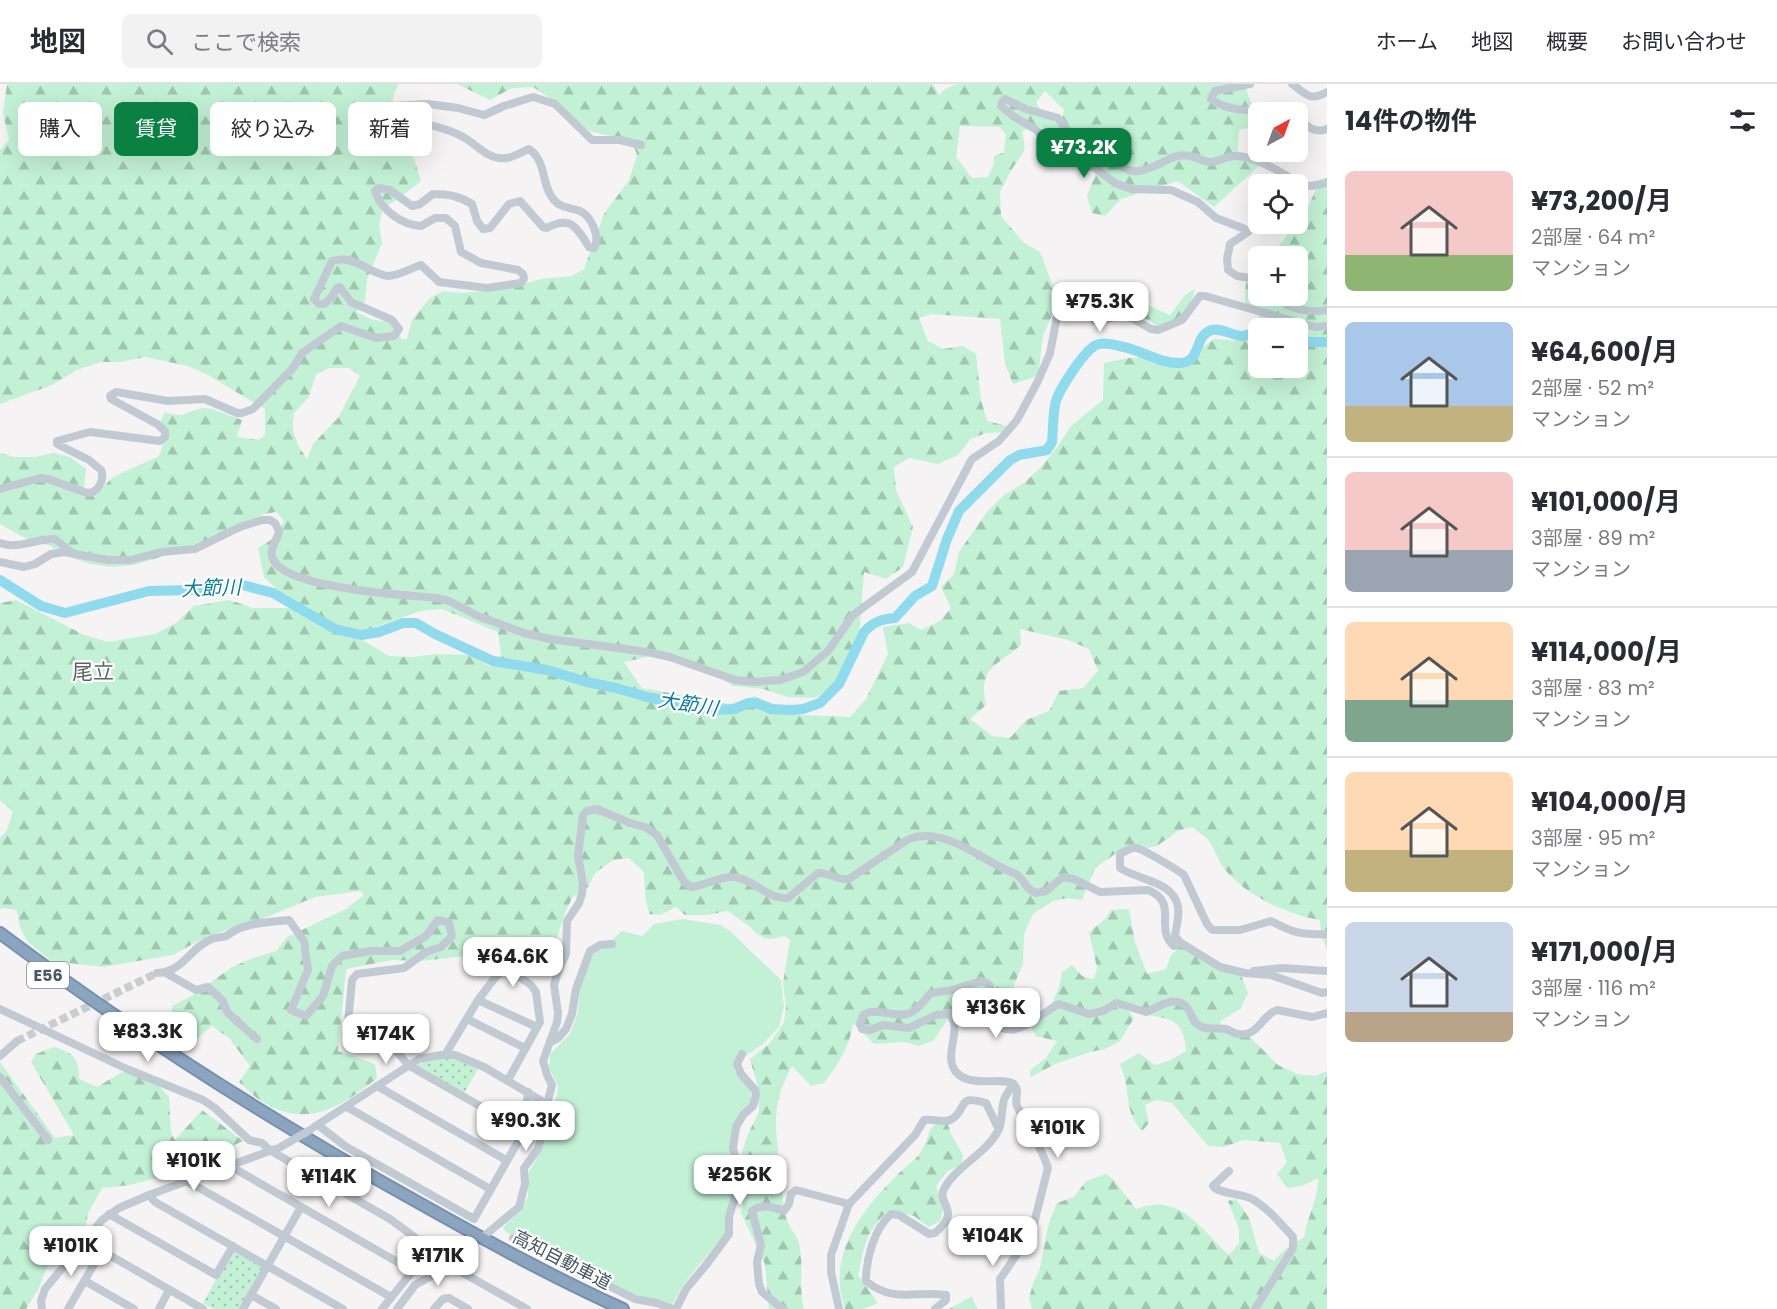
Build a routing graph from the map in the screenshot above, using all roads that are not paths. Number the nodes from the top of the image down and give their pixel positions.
1 (1250, 84) edge
2 (1292, 84) edge
3 (1327, 92) edge
4 (1248, 110) edge
5 (1308, 126) edge
6 (1327, 129) edge
7 (641, 145) dead end
8 (1327, 183) edge
9 (1248, 278) edge
10 (1291, 306) edge
11 (1327, 310) edge
12 (1327, 326) edge
13 (0, 489) edge
14 (0, 543) edge
15 (72, 553) junction
16 (0, 562) edge
17 (0, 933) edge
18 (1327, 934) edge
19 (0, 939) edge
20 (1182, 943) junction
21 (612, 944) dead end
22 (537, 962) dead end
23 (1327, 971) edge
24 (157, 973) tunnel mouth
25 (166, 973) junction
26 (1245, 973) junction
27 (497, 975) junction
28 (1327, 992) edge
29 (478, 1000) junction
30 (0, 1009) edge
31 (1327, 1013) edge
32 (467, 1019) junction
33 (537, 1027) junction
34 (257, 1039) dead end
35 (17, 1041) tunnel mouth
36 (551, 1042) junction
37 (525, 1048) junction
38 (742, 1054) dead end
39 (446, 1055) junction
40 (0, 1056) edge
41 (408, 1065) junction
42 (0, 1077) edge
43 (508, 1080) junction
44 (1014, 1084) junction
45 (377, 1086) junction
46 (528, 1092) junction
47 (547, 1104) junction
48 (347, 1107) junction
49 (314, 1127) junction
50 (999, 1130) junction
51 (524, 1131) junction
52 (48, 1140) dead end
53 (274, 1150) junction
54 (506, 1160) junction
55 (230, 1166) junction
56 (1229, 1170) dead end
57 (187, 1181) junction
58 (490, 1189) junction
59 (148, 1194) junction
60 (849, 1204) junction
61 (301, 1207) junction
62 (109, 1214) junction
63 (285, 1236) junction
64 (484, 1236) tunnel mouth
65 (513, 1238) dead end
66 (85, 1241) junction
67 (233, 1246) junction
68 (431, 1248) junction
69 (101, 1252) junction
70 (461, 1254) tunnel mouth
71 (452, 1263) junction
72 (268, 1266) junction
73 (413, 1271) junction
74 (85, 1281) junction
75 (170, 1290) junction
76 (251, 1295) junction
77 (391, 1298) junction
78 (42, 1309) edge
79 (68, 1309) edge
80 (134, 1309) edge
81 (159, 1309) edge
82 (203, 1309) edge
83 (243, 1309) edge
84 (276, 1309) edge
85 (343, 1309) edge
86 (382, 1309) edge
87 (397, 1309) edge
88 (434, 1309) edge
89 (468, 1309) edge
90 (527, 1309) edge
91 (612, 1309) edge
92 (623, 1309) edge
93 (674, 1309) edge
94 (783, 1309) edge
95 (839, 1309) edge
96 (935, 1309) edge
97 (1001, 1309) edge
98 (1255, 1309) edge

1 - 4 street
2 - 3 street
5 - 6 street
7 - 13 street
8 - 9 street
10 - 11 street
12 - 15 street
14 - 15 street
15 - 16 street
17 - 92 highway, 高知自動車道 / E56
18 - 20 street
19 - 91 highway, 高知自動車道 / E56
20 - 26 street
20 - 36 street
21 - 36 street
22 - 27 street
23 - 26 street
24 - 25 street
25 - 34 street
25 - 41 street
26 - 28 street
27 - 29 street
27 - 33 street
29 - 32 street
29 - 33 street
30 - 53 street
31 - 44 street
32 - 37 street
32 - 39 street
33 - 37 street
35 - 40 street
36 - 47 street
37 - 43 street
38 - 93 street
39 - 41 street
39 - 43 street
41 - 45 street
41 - 51 street
42 - 52 street
43 - 46 street
44 - 50 street
44 - 97 street
45 - 48 street
45 - 54 street
46 - 47 street
46 - 51 street
47 - 64 street
48 - 49 street
48 - 58 street
49 - 53 street, bridge
49 - 58 street
50 - 60 street
50 - 96 street
51 - 54 street
53 - 55 street
53 - 68 street
54 - 58 street
55 - 57 street
55 - 61 street
56 - 98 street
57 - 59 street
57 - 63 street
59 - 62 street
59 - 67 street
60 - 94 street
60 - 95 street
61 - 63 street
61 - 73 street
62 - 66 street
62 - 67 street
63 - 72 street
63 - 77 street
65 - 93 street
66 - 69 street
66 - 78 street
67 - 72 street
68 - 71 street
68 - 73 street
69 - 74 street
69 - 75 street
70 - 71 street
71 - 87 street
71 - 90 street
72 - 76 street
72 - 85 street
73 - 77 street
74 - 79 street
74 - 80 street
75 - 81 street
75 - 82 street
76 - 83 street
76 - 84 street
77 - 86 street
88 - 89 street

